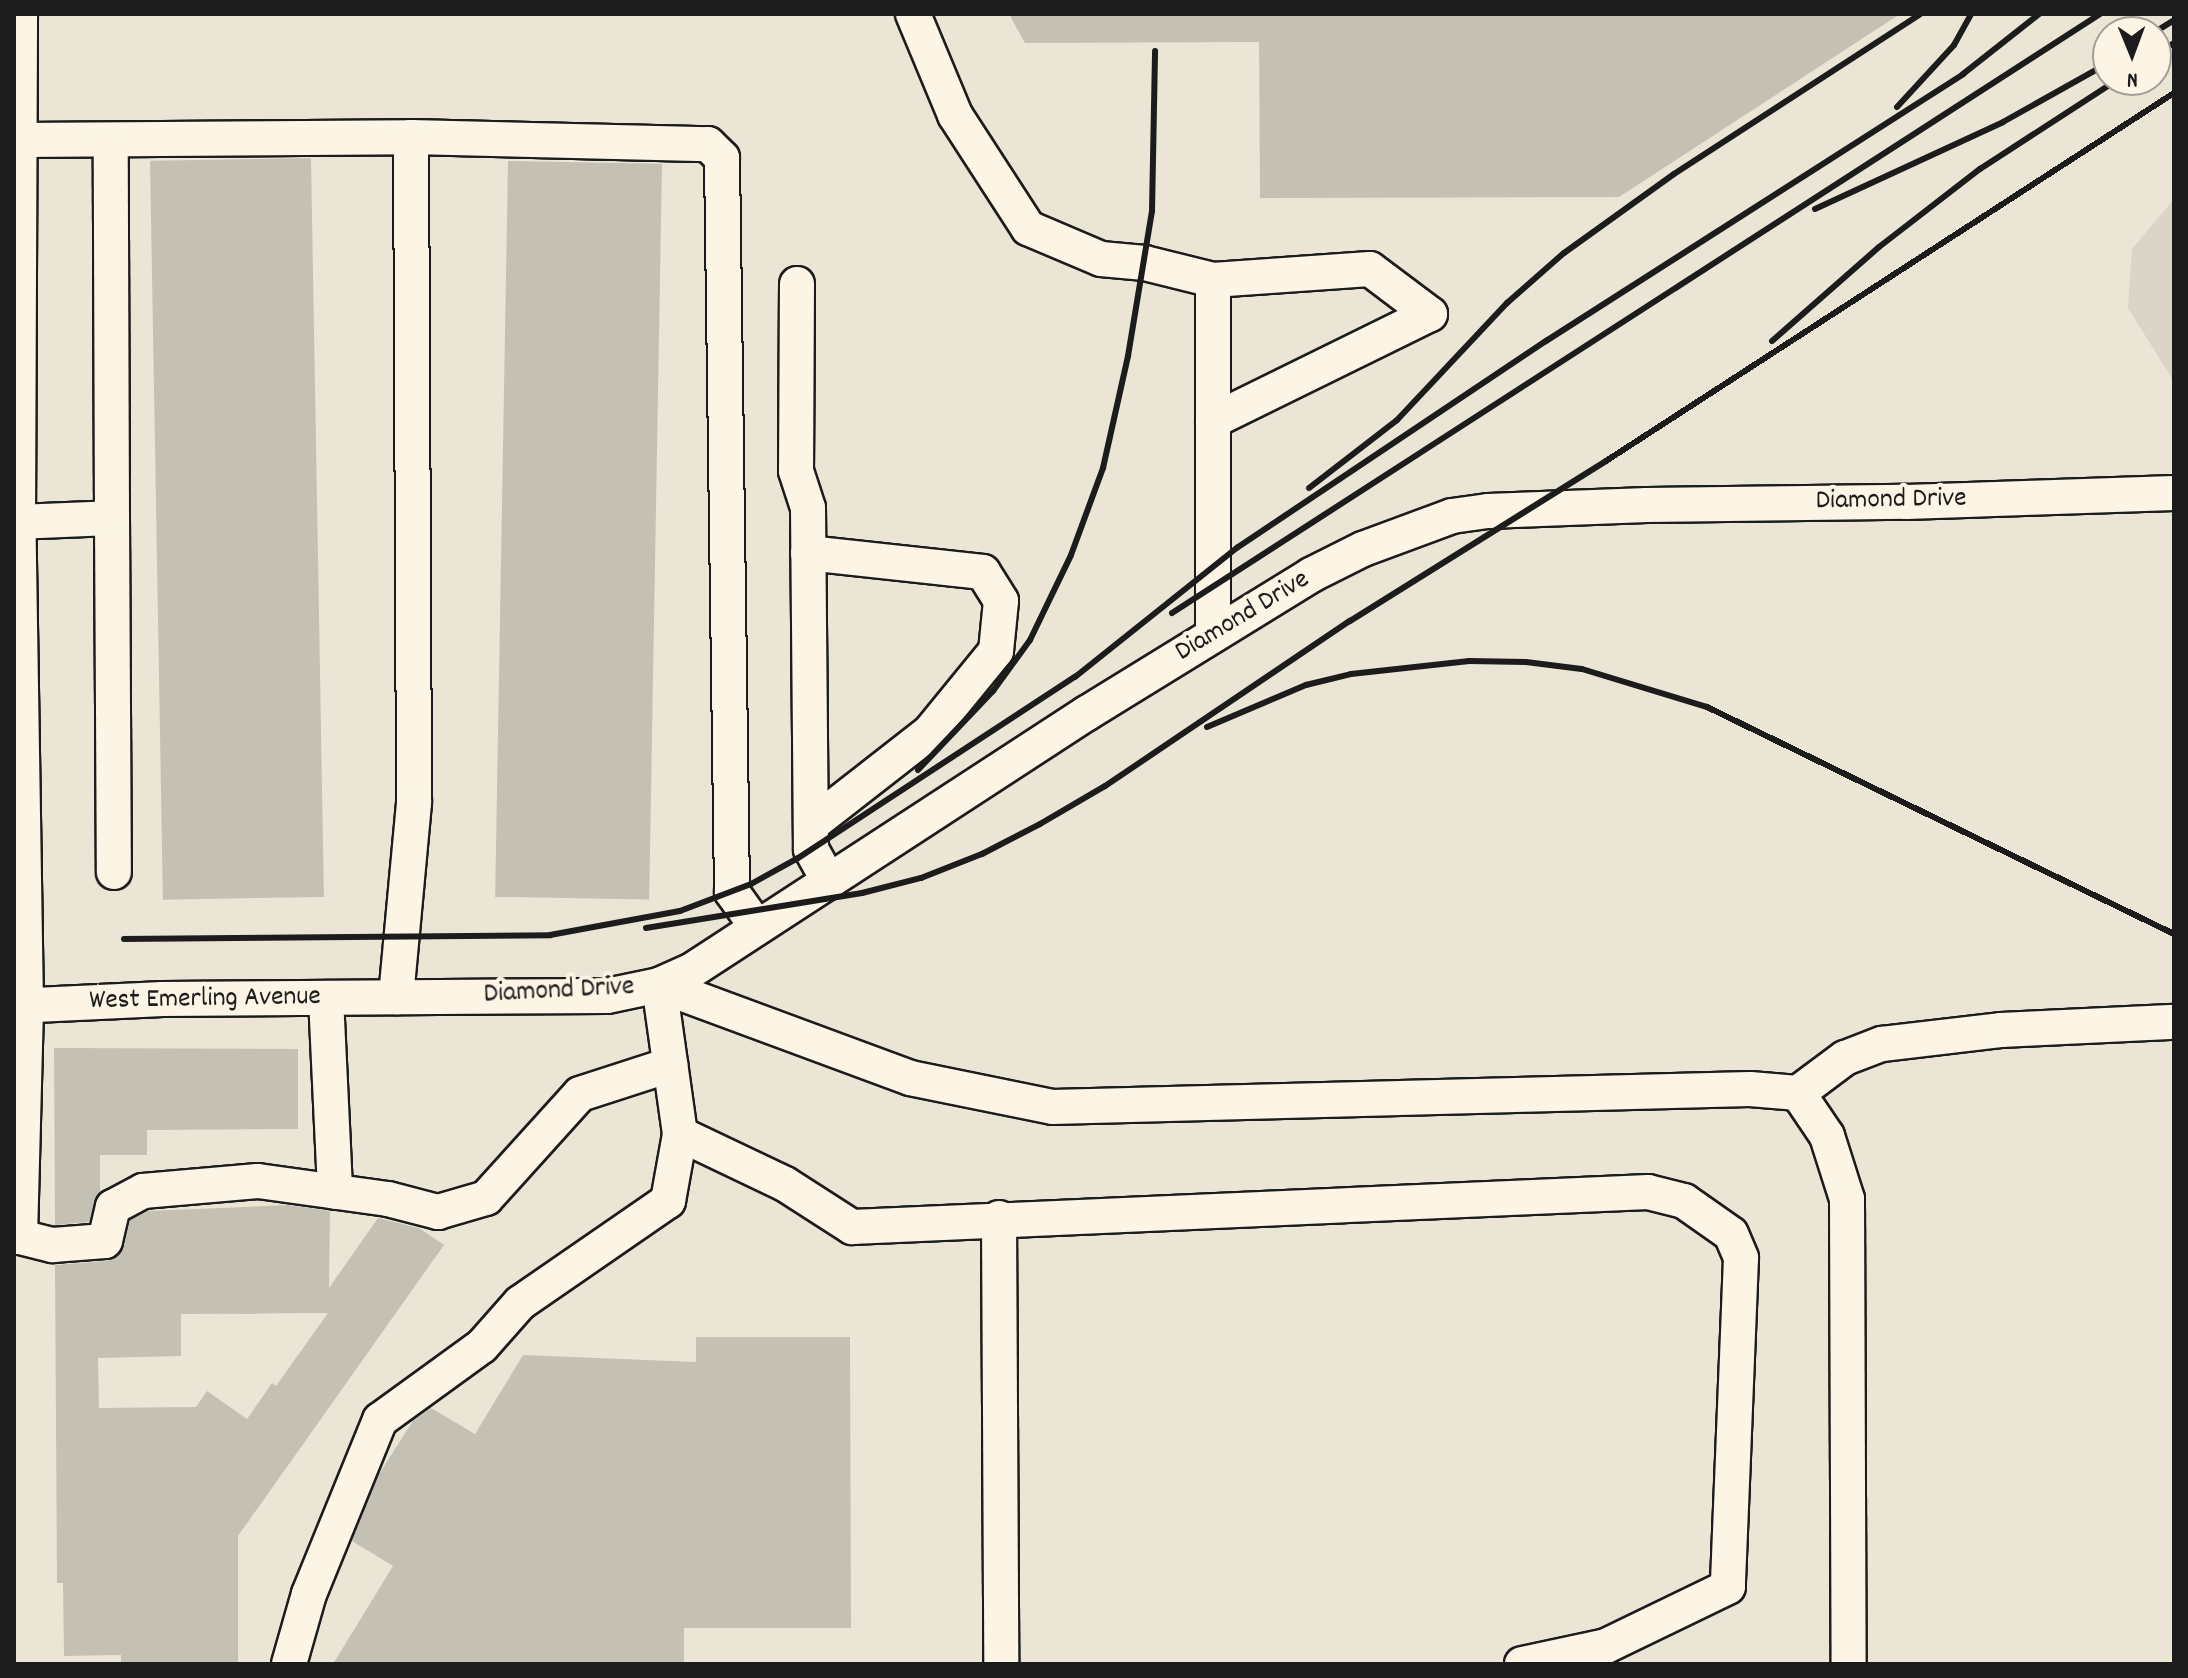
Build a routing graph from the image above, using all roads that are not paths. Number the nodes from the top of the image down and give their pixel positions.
1 (20, 14) edge
2 (913, 14) edge
3 (411, 137) junction
4 (19, 140) junction
5 (111, 140) junction
6 (1213, 280) junction
7 (797, 284) dead end
8 (1213, 421) junction
9 (2174, 493) edge
10 (112, 518) junction
11 (16, 522) edge
12 (808, 553) junction
13 (1213, 635) junction
14 (811, 825) junction
15 (114, 872) dead end
16 (829, 881) junction
17 (757, 927) junction
18 (659, 985) junction
19 (396, 997) junction
20 (326, 998) junction
21 (20, 1006) edge
22 (2174, 1022) edge
23 (670, 1065) junction
24 (1798, 1093) junction
25 (680, 1134) junction
26 (335, 1192) junction
27 (999, 1218) junction
28 (17, 1237) edge
29 (289, 1664) edge
30 (1001, 1664) edge
31 (1522, 1664) edge
32 (1849, 1664) edge

1 - 4 street
2 - 6 street
3 - 5 street
3 - 17 street
3 - 19 street
4 - 5 street
4 - 11 street
5 - 10 street
6 - 8 street
6 - 8 street
7 - 12 street
8 - 13 street
9 - 13 street, Diamond Drive
10 - 11 street
10 - 15 street
11 - 21 street
12 - 14 street
12 - 14 street
13 - 16 street, Diamond Drive
14 - 16 street
16 - 17 street, Diamond Drive
17 - 18 street, Diamond Drive
18 - 19 street, Diamond Drive
18 - 23 street
18 - 24 street
19 - 20 street, West Emerling Avenue
20 - 21 street, West Emerling Avenue
20 - 26 street
21 - 28 street
22 - 24 street
23 - 25 street
23 - 26 street
24 - 32 street
25 - 27 street
25 - 29 street
26 - 28 street
27 - 30 street
27 - 31 street

